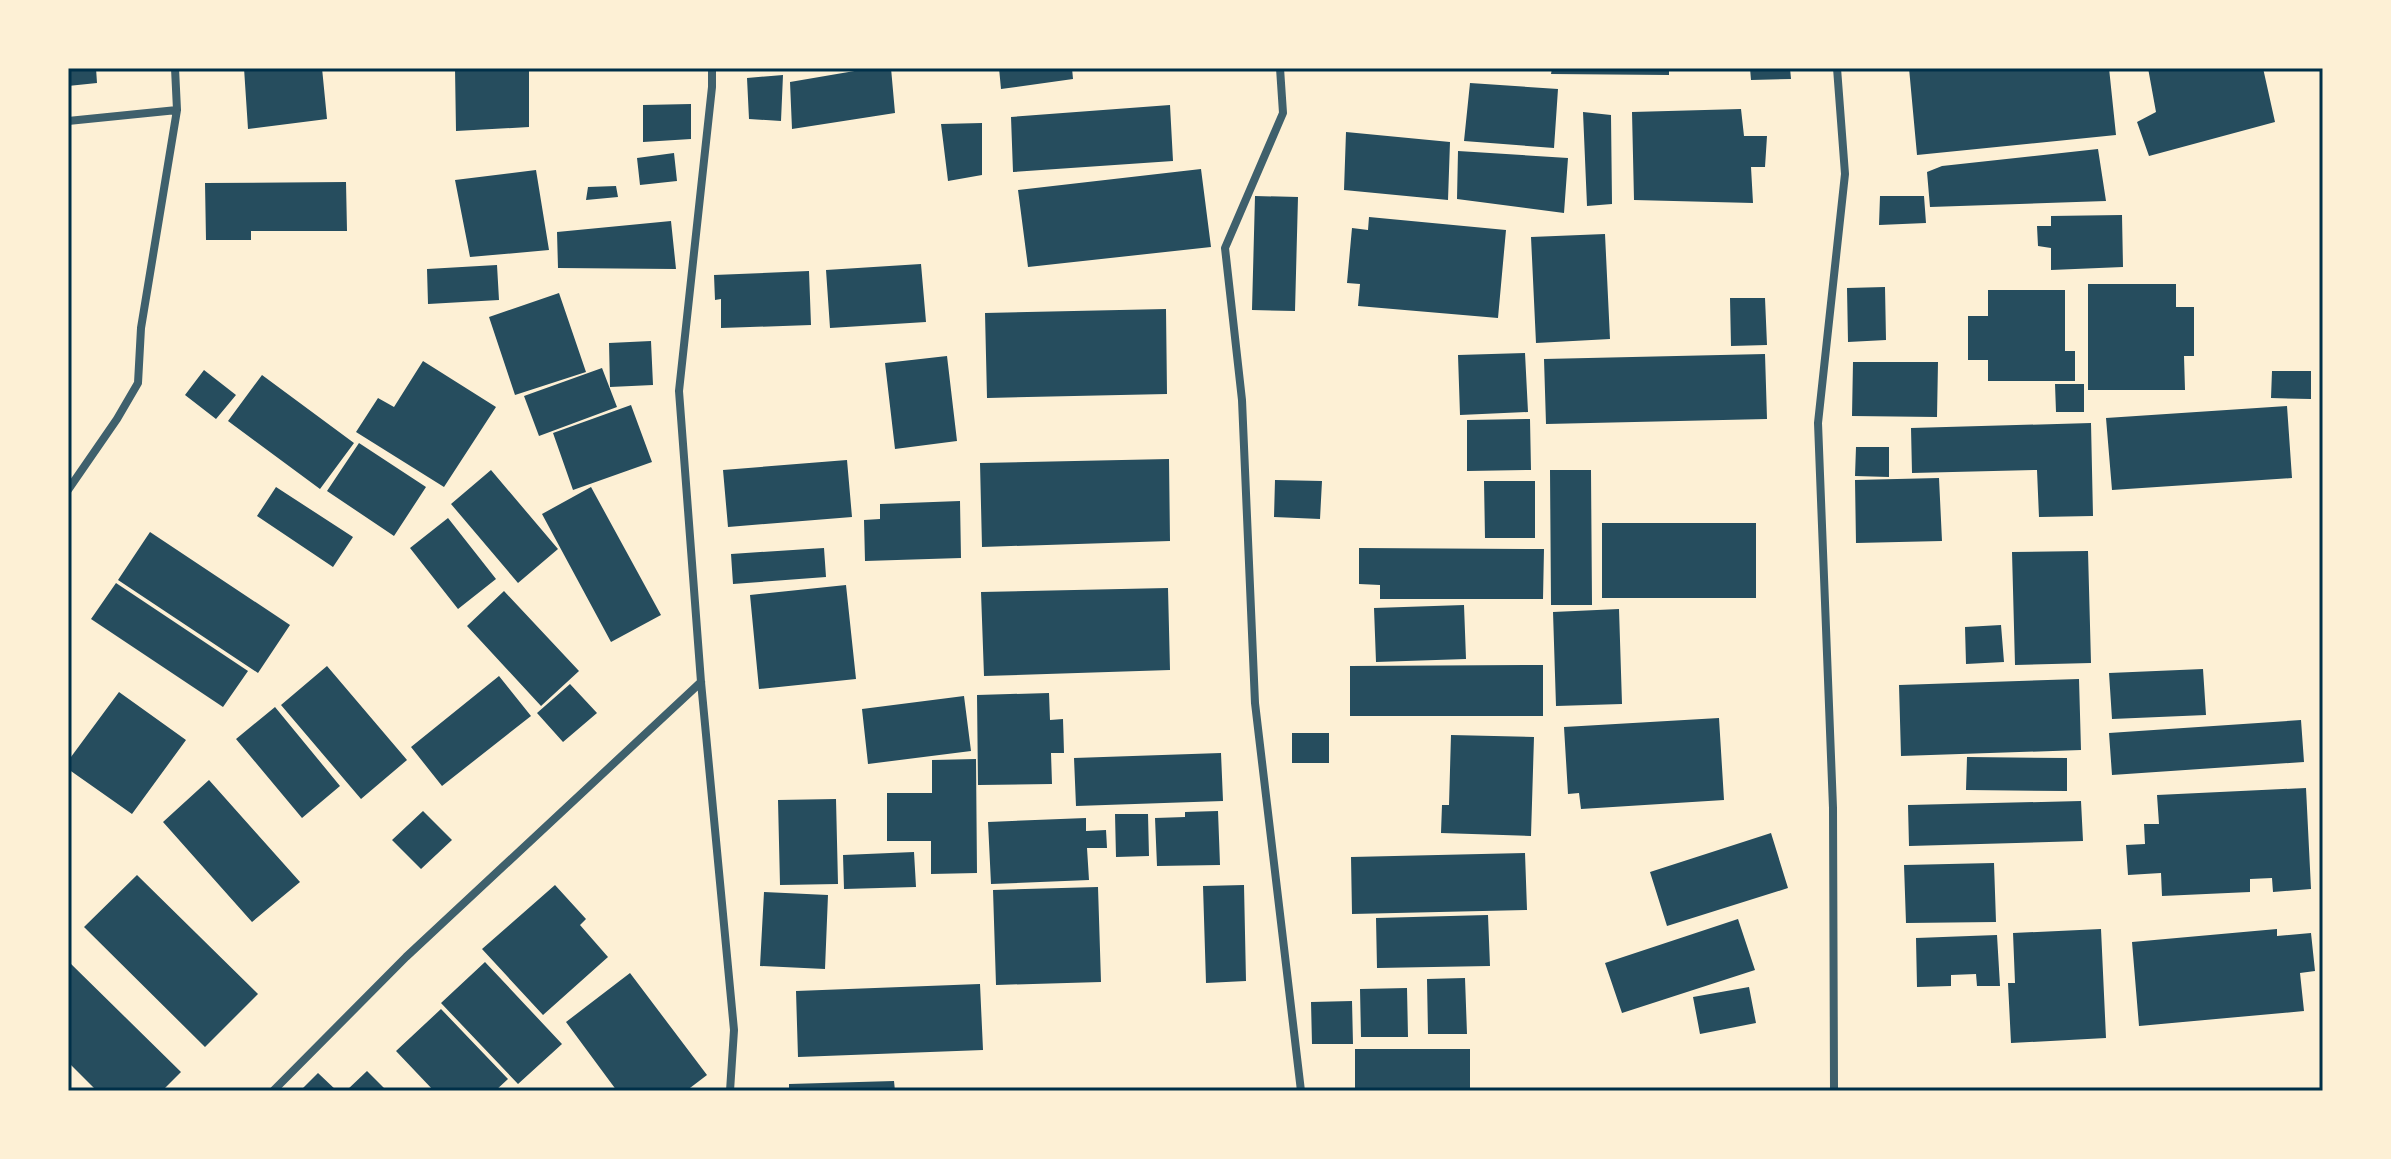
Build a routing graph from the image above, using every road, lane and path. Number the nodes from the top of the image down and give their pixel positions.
1 (175, 68) edge
2 (712, 68) edge
3 (1280, 68) edge
4 (1837, 68) edge
5 (177, 110) junction
6 (68, 121) edge
7 (68, 490) edge
8 (701, 682) junction
9 (273, 1091) edge
10 (730, 1091) edge
11 (1301, 1091) edge
12 (1834, 1091) edge

1 - 5 street
2 - 8 street
3 - 11 street
4 - 12 street
5 - 6 street
5 - 7 street
8 - 9 street
8 - 10 street

